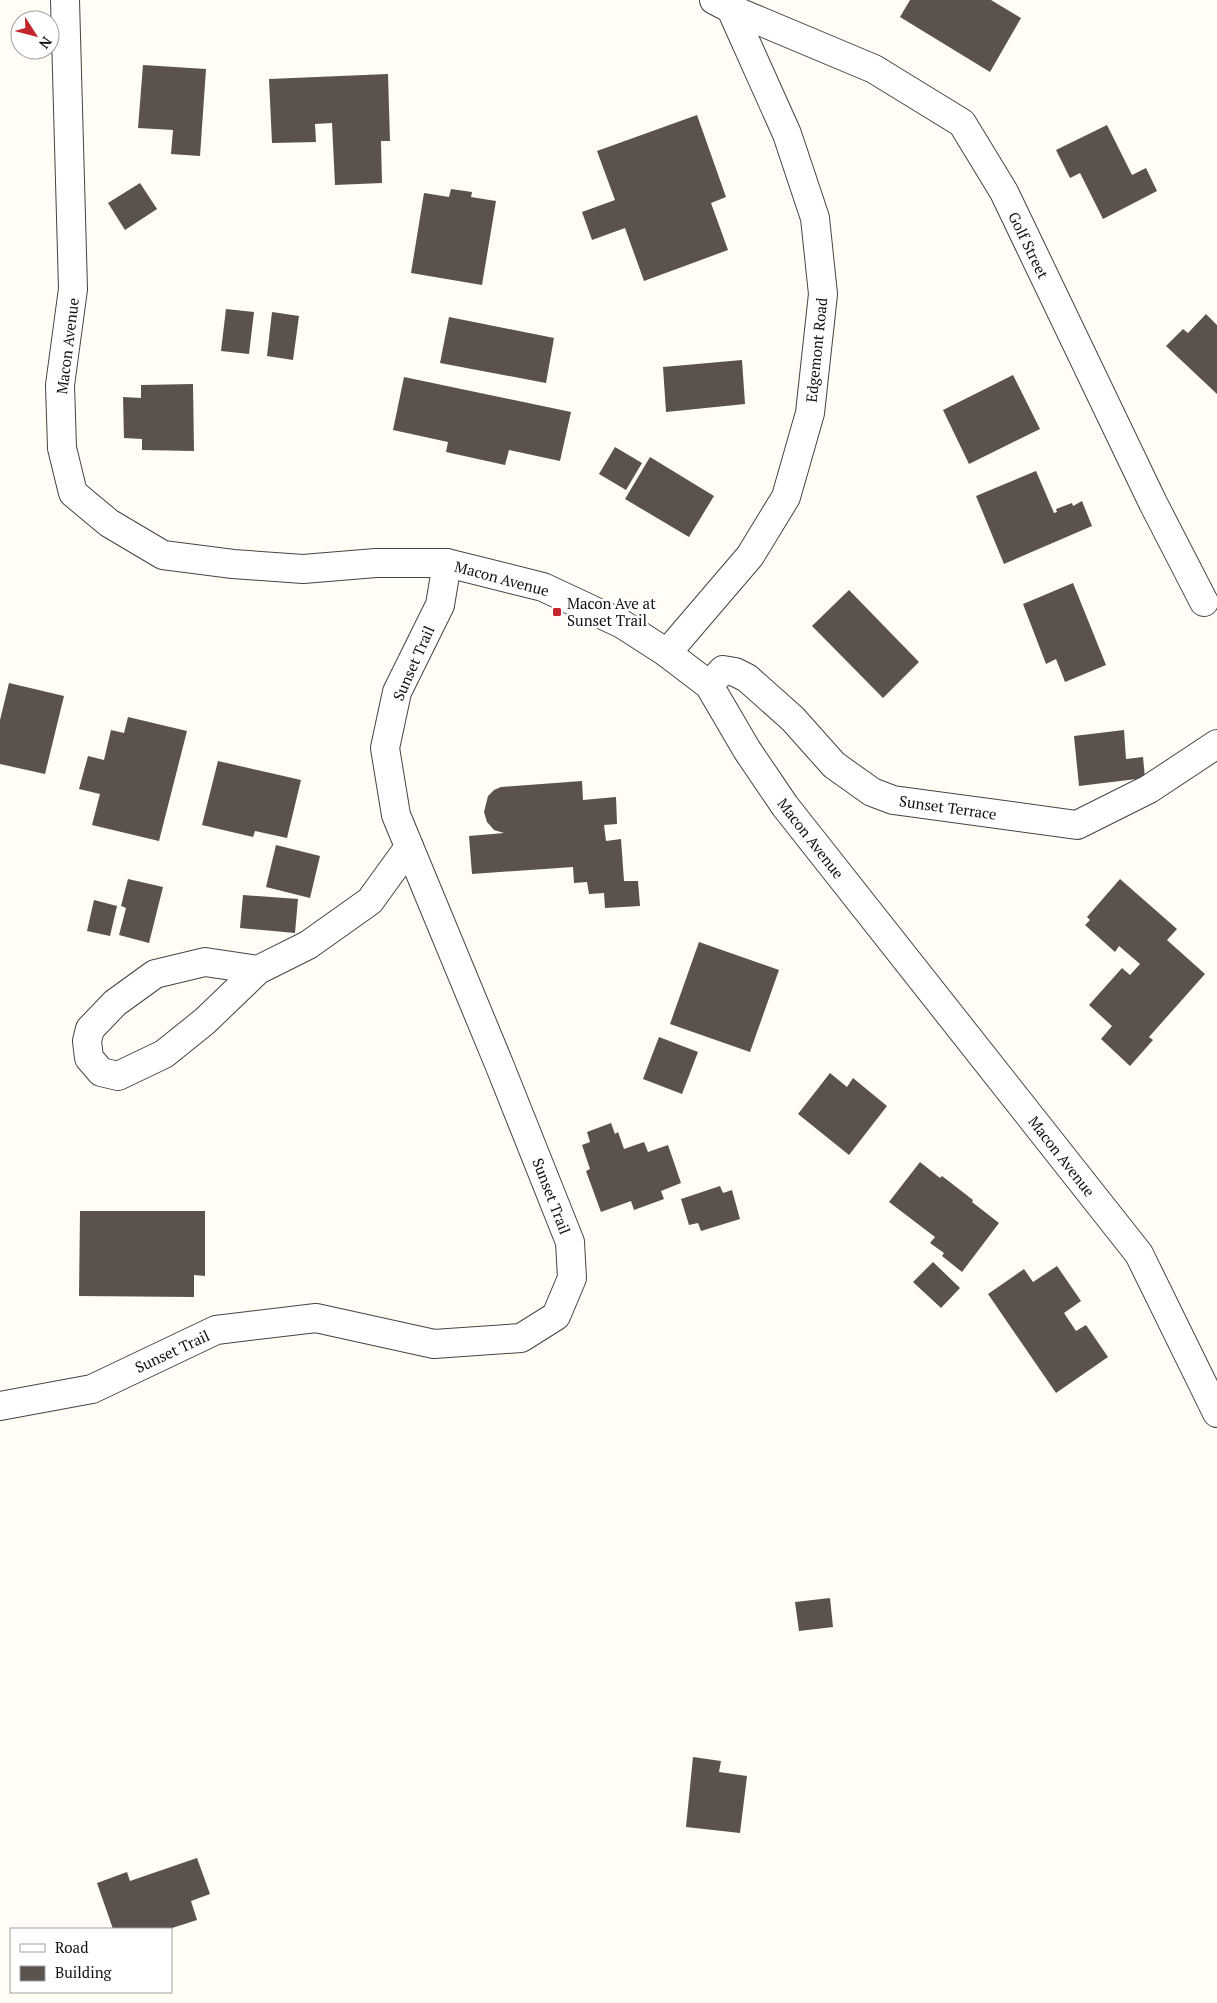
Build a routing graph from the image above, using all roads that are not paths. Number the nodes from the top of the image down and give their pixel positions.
1 (65, 0) edge
2 (723, 5) edge
3 (447, 563) junction
4 (1204, 602) dead end
5 (667, 653) junction
6 (709, 685) junction
7 (1217, 744) edge
8 (409, 847) junction
9 (258, 970) junction
10 (0, 1406) edge
11 (1217, 1413) edge

1 - 3 street, Macon Avenue
2 - 4 street, Golf Street
2 - 5 street, Edgemont Road
3 - 5 street, Macon Avenue
3 - 8 street, Sunset Trail
5 - 6 street, Macon Avenue
6 - 7 street, Sunset Terrace
6 - 11 street, Macon Avenue
8 - 9 street
8 - 10 street, Sunset Trail
9 - 9 street

